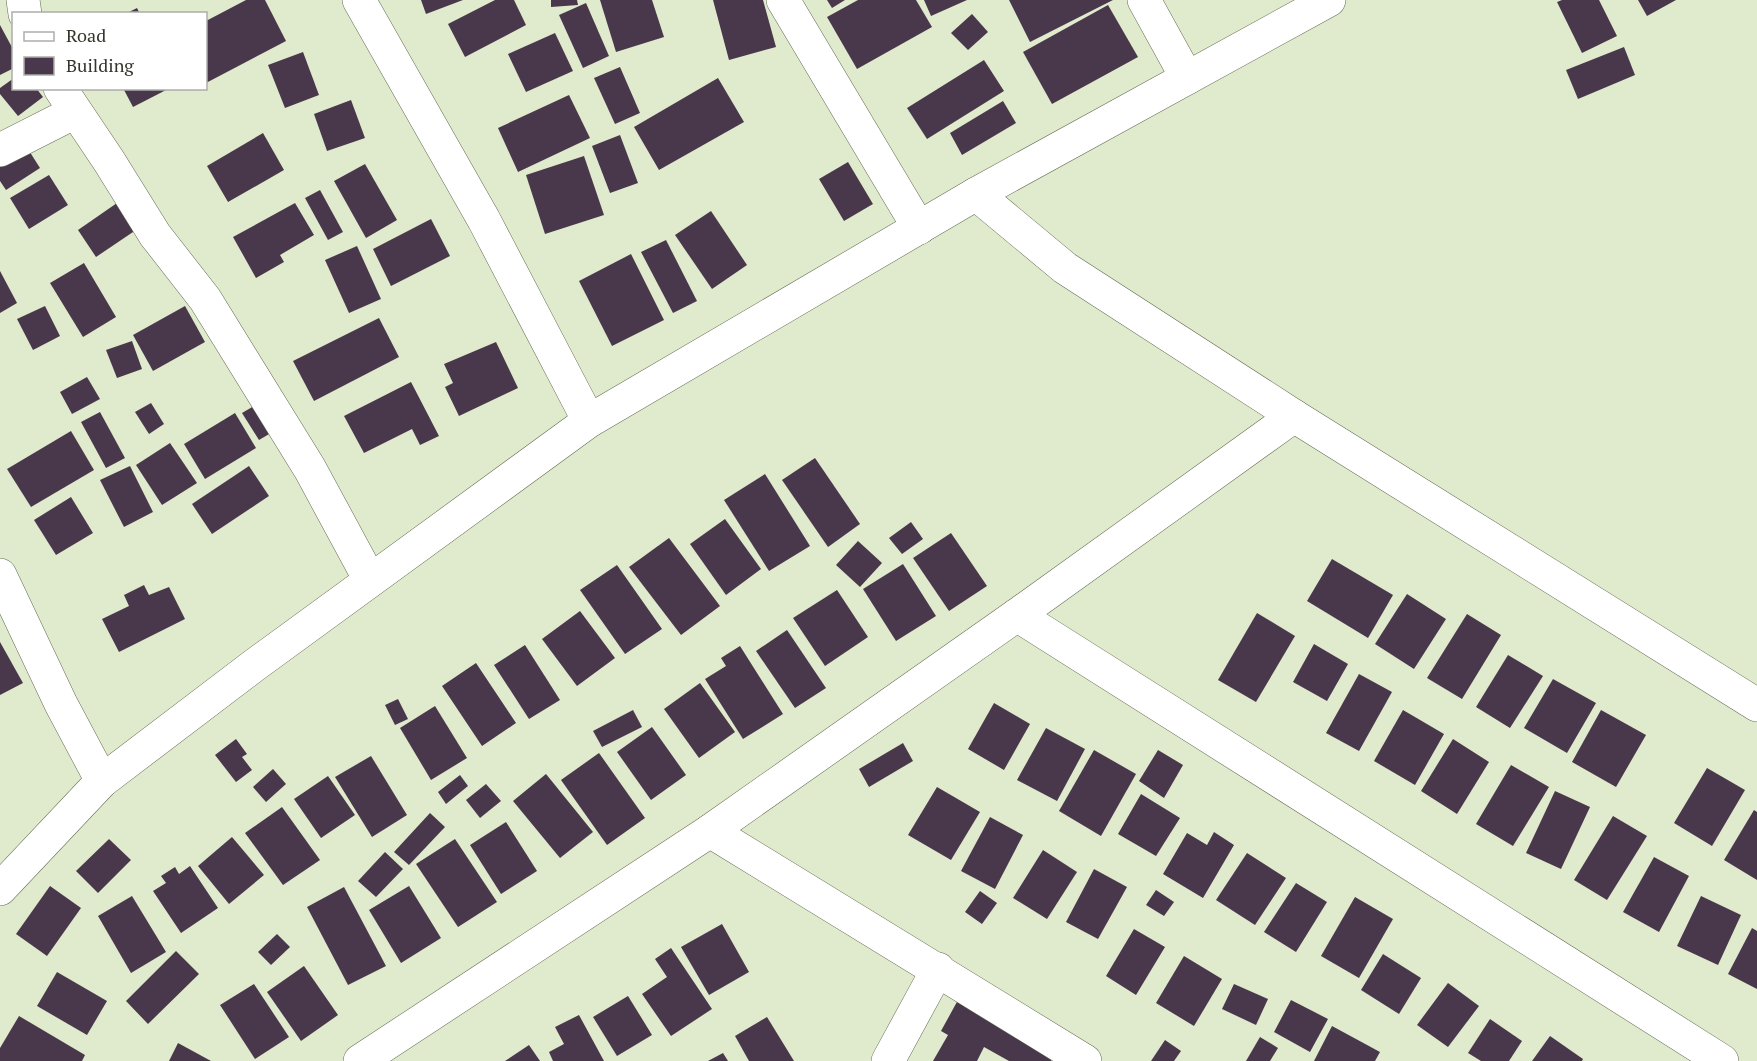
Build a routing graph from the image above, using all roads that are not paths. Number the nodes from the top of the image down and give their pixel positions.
1 (359, 0) edge
2 (783, 0) edge
3 (1144, 0) edge
4 (1329, 0) edge
5 (1187, 78) junction
6 (67, 100) edge
7 (0, 150) edge
8 (976, 194) junction
9 (919, 228) junction
10 (1294, 416) junction
11 (589, 421) junction
12 (0, 575) edge
13 (370, 580) junction
14 (1017, 615) junction
15 (1757, 705) edge
16 (102, 781) junction
17 (710, 831) junction
18 (0, 889) edge
19 (938, 969) junction
20 (360, 1061) edge
21 (888, 1061) edge
22 (1085, 1061) edge
23 (1722, 1061) edge

1 - 11 street
2 - 9 street
3 - 5 street
4 - 5 street
5 - 8 street
6 - 7 street
6 - 13 street
8 - 9 street
8 - 10 street
9 - 11 street
10 - 14 street
10 - 15 street
11 - 13 street
12 - 16 street
13 - 16 street
14 - 17 street
14 - 23 street
16 - 18 street
17 - 19 street
17 - 20 street
19 - 21 street
19 - 22 street

